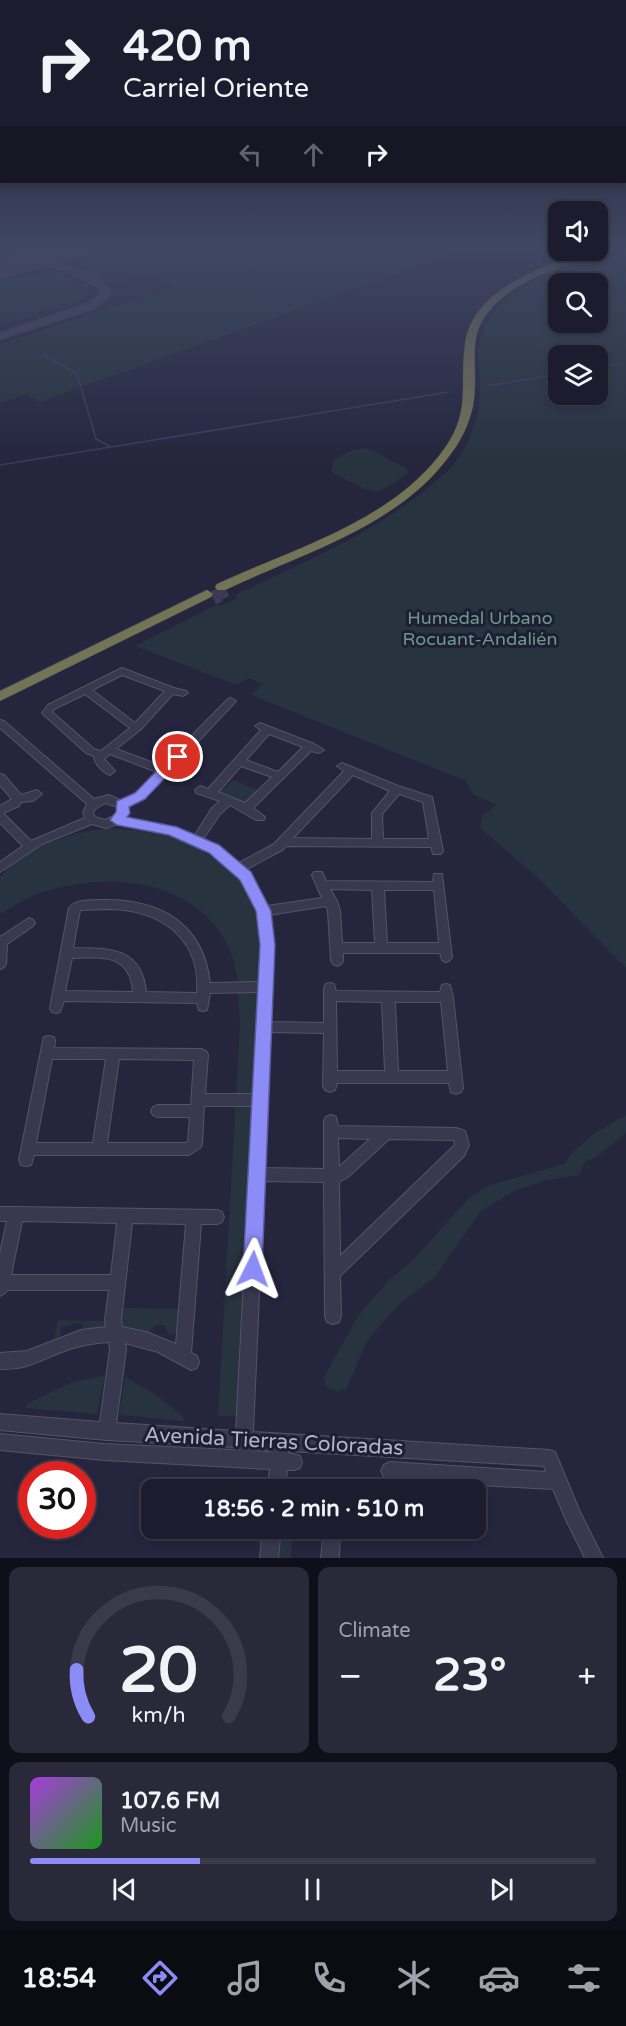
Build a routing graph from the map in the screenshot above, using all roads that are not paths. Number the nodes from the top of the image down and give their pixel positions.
1 (480, 318) edge
2 (85, 689) junction
3 (171, 691) junction
4 (183, 693) dead end
5 (0, 697) edge
6 (231, 701) dead end
7 (0, 723) edge
8 (136, 728) junction
9 (111, 751) junction
10 (99, 756) junction
11 (239, 761) junction
12 (110, 771) dead end
13 (165, 771) junction
14 (279, 776) junction
15 (0, 778) edge
16 (397, 790) junction
17 (38, 794) dead end
18 (18, 800) junction
19 (228, 800) junction
20 (93, 804) junction
21 (122, 805) junction
22 (246, 809) junction
23 (0, 810) edge
24 (0, 816) edge
25 (260, 817) dead end
26 (91, 820) junction
27 (117, 820) junction
28 (197, 840) junction
29 (283, 842) junction
30 (378, 843) junction
31 (29, 846) junction
32 (0, 868) edge
33 (238, 868) junction
34 (378, 885) junction
35 (331, 901) junction
36 (264, 911) junction
37 (29, 923) dead end
38 (0, 943) edge
39 (381, 948) junction
40 (67, 953) junction
41 (0, 964) edge
42 (266, 987) junction
43 (388, 996) junction
44 (140, 997) junction
45 (204, 997) junction
46 (264, 1027) junction
47 (330, 1028) junction
48 (113, 1053) junction
49 (393, 1077) junction
50 (261, 1100) junction
51 (198, 1106) junction
52 (158, 1112) dead end
53 (386, 1133) junction
54 (99, 1149) junction
55 (257, 1174) junction
56 (331, 1176) junction
57 (8, 1214) edge
58 (125, 1216) junction
59 (194, 1216) junction
60 (217, 1217) dead end
61 (333, 1273) junction
62 (117, 1283) junction
63 (1, 1285) edge
64 (333, 1316) dead end
65 (116, 1333) junction
66 (0, 1361) edge
67 (0, 1422) edge
68 (107, 1431) junction
69 (245, 1439) junction
70 (281, 1441) junction
71 (0, 1442) edge
72 (243, 1460) junction
73 (286, 1462) junction
74 (390, 1471) dead end
75 (280, 1479) edge
76 (558, 1481) junction
77 (271, 1539) edge
78 (331, 1539) edge
79 (269, 1558) edge
80 (330, 1558) edge
81 (594, 1558) edge

1 - 5 highway
2 - 3 street
2 - 8 street
2 - 10 street
3 - 4 street
3 - 8 street
6 - 13 street
7 - 20 street
8 - 9 street
9 - 10 street
9 - 13 street
10 - 12 street
11 - 14 street
11 - 14 street
11 - 19 street
13 - 21 street
14 - 22 street
15 - 18 street
16 - 29 street
16 - 30 street
16 - 30 street
17 - 18 street
18 - 23 street
19 - 22 street
19 - 28 street
20 - 21 street
20 - 26 street
21 - 27 street
22 - 25 street
24 - 31 street
26 - 27 street
26 - 31 street
27 - 28 street
28 - 33 street
29 - 30 street
29 - 33 street
31 - 32 street
33 - 36 street
34 - 35 street
34 - 39 street
34 - 39 street
35 - 36 street
35 - 39 street
36 - 42 street
37 - 38 street
38 - 41 street
40 - 44 street
40 - 44 street
40 - 45 street
42 - 45 street
42 - 46 street
43 - 47 street
43 - 49 street
43 - 49 street
44 - 45 street
46 - 47 street
46 - 50 street
47 - 49 street
48 - 51 street
48 - 54 street
48 - 54 street
50 - 51 street
50 - 55 street
51 - 52 street
51 - 54 street
53 - 56 street
53 - 56 street
53 - 61 street
55 - 56 street
55 - 69 street
56 - 61 street
57 - 58 street
57 - 63 street
58 - 59 street
58 - 62 street
59 - 60 street
59 - 65 street
61 - 64 street
62 - 63 street
62 - 65 street
65 - 66 street
65 - 68 street
67 - 68 street, Avenida Tierras Coloradas
68 - 69 street, Avenida Tierras Coloradas
69 - 70 street, Avenida Tierras Coloradas
69 - 72 street
70 - 73 street
70 - 76 street, Avenida Tierras Coloradas
71 - 72 street, Avenida Tierras Coloradas
72 - 73 street, Avenida Tierras Coloradas
73 - 75 street
74 - 76 street, Avenida Tierras Coloradas
76 - 81 street
77 - 79 street
78 - 80 street

